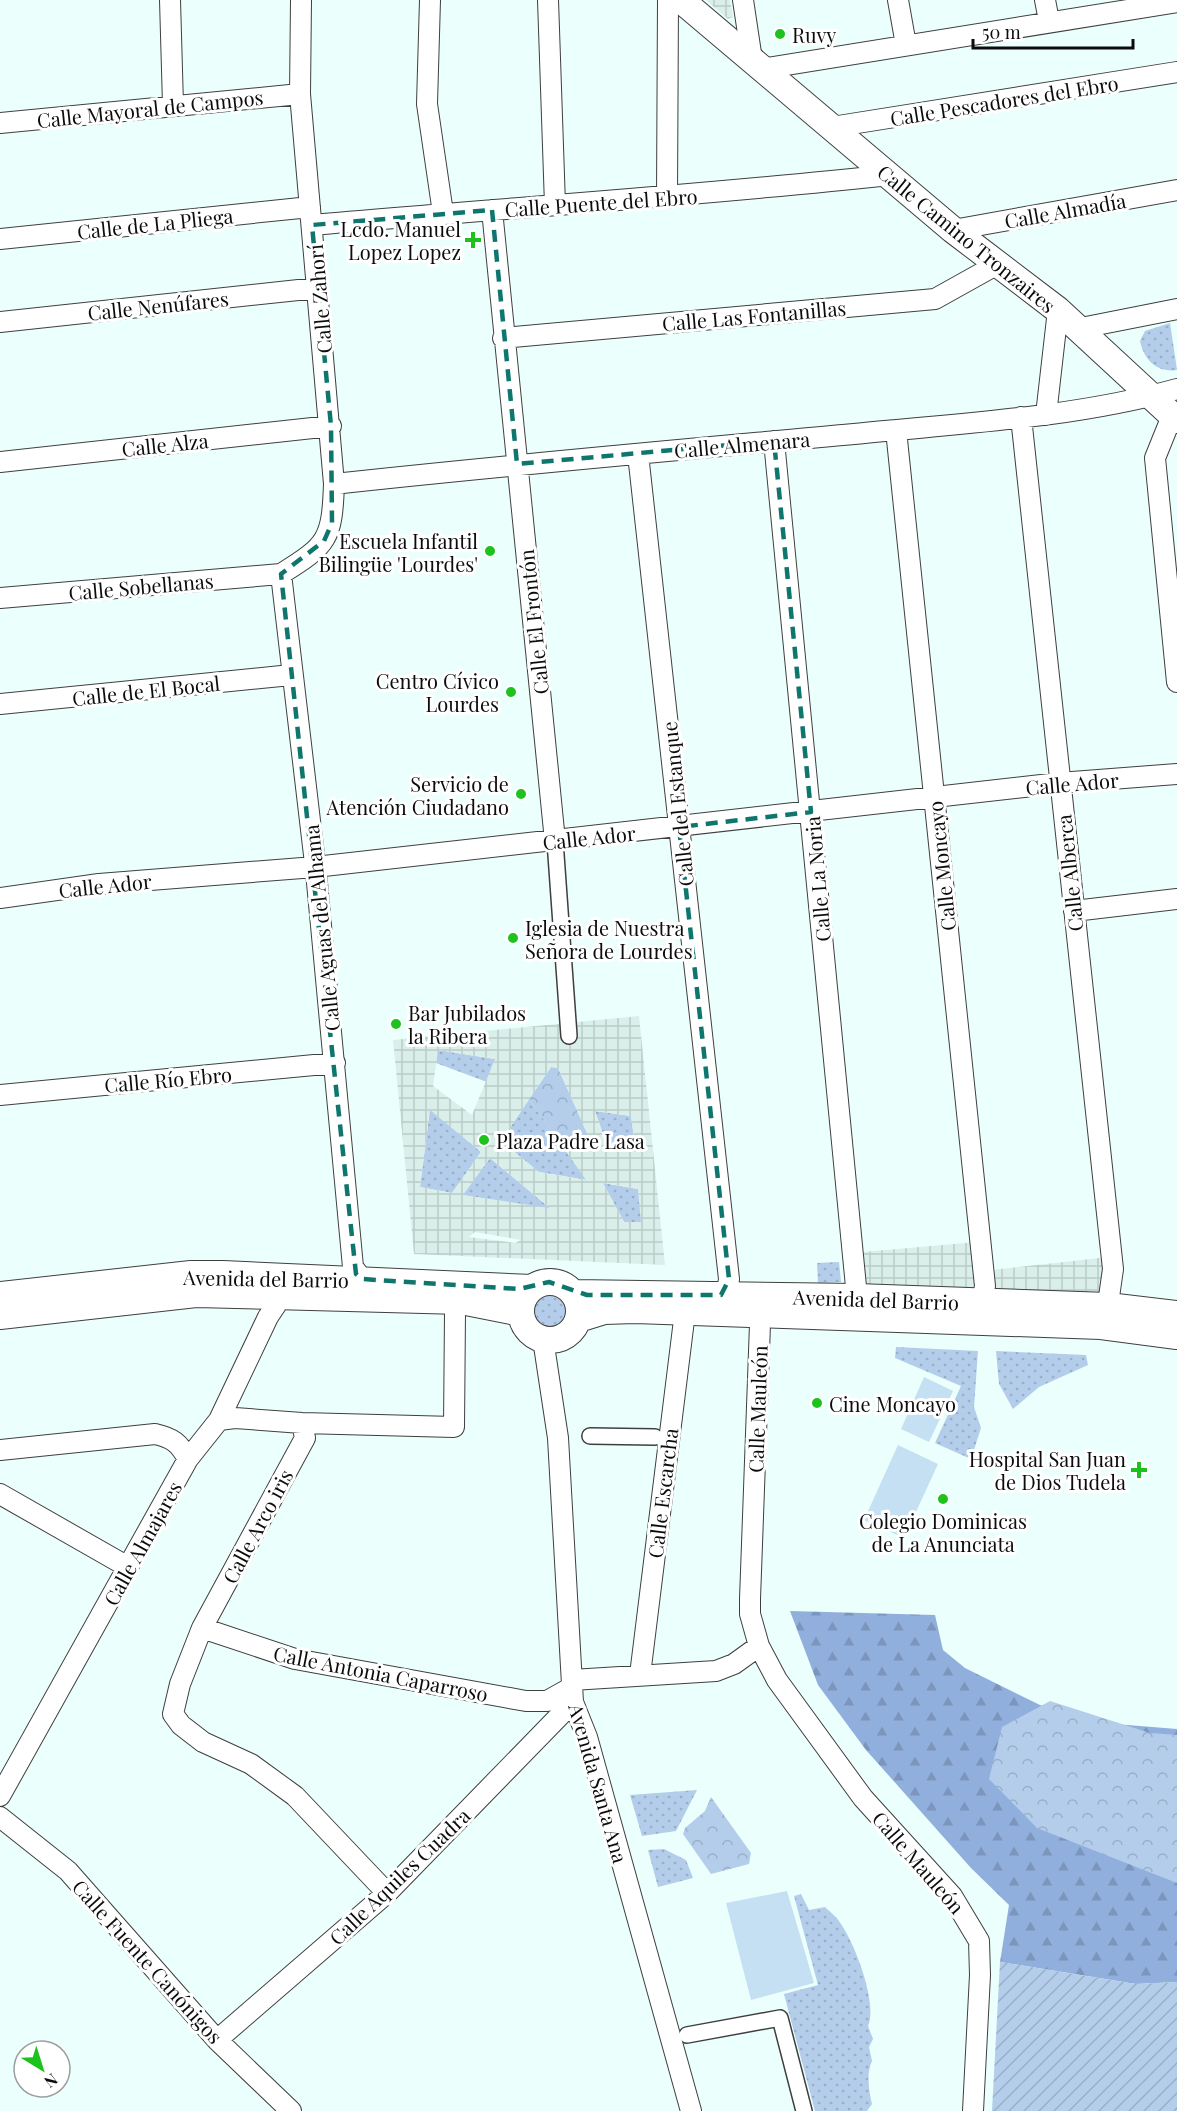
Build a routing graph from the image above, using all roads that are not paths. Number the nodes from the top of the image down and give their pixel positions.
1 (170, 0) edge
2 (301, 0) edge
3 (430, 0) edge
4 (548, 0) edge
5 (668, 0) edge
6 (681, 0) edge
7 (743, 0) edge
8 (898, 0) edge
9 (1045, 0) edge
10 (1177, 2) edge
11 (1049, 21) junction
12 (906, 45) junction
13 (757, 64) junction
14 (1177, 72) edge
15 (300, 94) junction
16 (173, 105) junction
17 (0, 123) edge
18 (832, 128) junction
19 (889, 175) junction
20 (1177, 190) edge
21 (667, 198) junction
22 (555, 205) junction
23 (492, 210) junction
24 (443, 213) junction
25 (311, 216) junction
26 (953, 230) junction
27 (0, 239) edge
28 (996, 265) junction
29 (317, 288) junction
30 (1177, 309) edge
31 (1058, 310) junction
32 (0, 322) edge
33 (1076, 329) junction
34 (503, 338) junction
35 (1177, 389) edge
36 (1150, 397) junction
37 (1046, 415) junction
38 (1021, 417) junction
39 (1174, 418) edge
40 (331, 426) junction
41 (896, 430) junction
42 (774, 441) junction
43 (638, 454) junction
44 (0, 462) edge
45 (517, 464) junction
46 (334, 484) junction
47 (281, 574) junction
48 (0, 598) edge
49 (291, 675) junction
50 (1177, 682) edge
51 (0, 704) edge
52 (1177, 774) edge
53 (1059, 783) junction
54 (934, 797) junction
55 (811, 812) junction
56 (679, 827) junction
57 (555, 841) junction
58 (315, 867) junction
59 (0, 898) edge
60 (1177, 899) edge
61 (1074, 911) junction
62 (569, 1035) dead end
63 (335, 1062) junction
64 (0, 1095) edge
65 (362, 1280) junction
66 (532, 1288) junction
67 (574, 1293) junction
68 (0, 1295) edge
69 (288, 1295) junction
70 (720, 1295) junction
71 (461, 1301) junction
72 (982, 1302) junction
73 (855, 1307) junction
74 (691, 1312) junction
75 (521, 1313) junction
76 (1177, 1314) edge
77 (0, 1316) edge
78 (766, 1316) junction
79 (1105, 1316) junction
80 (578, 1319) junction
81 (1177, 1335) edge
82 (543, 1339) junction
83 (219, 1420) junction
84 (302, 1423) junction
85 (590, 1436) dead end
86 (655, 1437) dead end
87 (0, 1450) edge
88 (188, 1459) junction
89 (0, 1494) edge
90 (128, 1567) junction
91 (202, 1628) junction
92 (759, 1646) junction
93 (640, 1675) junction
94 (572, 1690) junction
95 (0, 1796) edge
96 (0, 1817) edge
97 (387, 1893) junction
98 (687, 2035) dead end
99 (217, 2040) junction
100 (291, 2111) edge
101 (691, 2111) edge
102 (804, 2111) edge
103 (973, 2111) edge

1 - 16 street
2 - 15 street, Calle Zahorí
3 - 24 street
4 - 22 street
5 - 21 street
6 - 13 street, Calle Camino Tronzaires
7 - 13 street
8 - 12 street
9 - 11 street
10 - 11 street
11 - 12 street
12 - 13 street
13 - 18 street, Calle Camino Tronzaires
14 - 18 street, Calle Pescadores del Ebro
15 - 16 street, Calle Mayoral de Campos
15 - 25 street, Calle Zahorí
16 - 17 street, Calle Mayoral de Campos
18 - 19 street, Calle Camino Tronzaires
19 - 21 street, Calle Puente del Ebro
19 - 26 street, Calle Camino Tronzaires
20 - 26 street, Calle Almadía
21 - 22 street, Calle Puente del Ebro
22 - 23 street, Calle Puente del Ebro
23 - 24 street, Calle Puente del Ebro
23 - 34 street, Calle El Frontón
24 - 25 street, Calle Puente del Ebro
25 - 27 street, Calle de La Pliega
25 - 29 street, Calle Zahorí
26 - 28 street, Calle Camino Tronzaires
28 - 31 street, Calle Camino Tronzaires
28 - 34 street, Calle Las Fontanillas
29 - 32 street, Calle Nenúfares
29 - 40 street, Calle Zahorí
30 - 33 street
31 - 33 street, Calle Camino Tronzaires
31 - 37 street
33 - 36 street, Calle Camino Tronzaires
34 - 45 street, Calle El Frontón
35 - 36 street, Calle Almenara
36 - 37 street, Calle Almenara
36 - 39 street, Calle Camino Tronzaires
37 - 38 street, Calle Almenara
38 - 41 street, Calle Almenara
38 - 53 street, Calle Alberca
39 - 50 street
40 - 44 street, Calle Alza
40 - 46 street, Calle Zahorí
41 - 42 street, Calle Almenara
41 - 54 street, Calle Moncayo
42 - 43 street, Calle Almenara
42 - 55 street, Calle La Noria
43 - 45 street, Calle Almenara
43 - 56 street, Calle del Estanque
45 - 46 street, Calle Almenara
45 - 57 street, Calle El Frontón
46 - 47 street, Calle Zahorí
47 - 48 street, Calle Sobellanas
47 - 49 street, Calle Aguas del Alhama
49 - 51 street, Calle de El Bocal
49 - 58 street, Calle Aguas del Alhama
52 - 53 street, Calle Ador
53 - 54 street, Calle Ador
53 - 61 street, Calle Alberca
54 - 55 street, Calle Ador
54 - 72 street, Calle Moncayo
55 - 56 street, Calle Ador
55 - 73 street, Calle La Noria
56 - 57 street, Calle Ador
56 - 70 street, Calle del Estanque
57 - 58 street, Calle Ador
57 - 62 street, Calle El Frontón
58 - 59 street, Calle Ador
58 - 63 street, Calle Aguas del Alhama
60 - 61 street
61 - 79 street, Calle Alberca
63 - 64 street, Calle Río Ebro
63 - 65 street, Calle Aguas del Alhama
65 - 66 street, Avenida del Barrio
65 - 68 street, Avenida del Barrio
66 - 67 street
66 - 75 street
67 - 70 street, Avenida del Barrio
67 - 80 street
69 - 71 street, Avenida del Barrio
69 - 77 street, Avenida del Barrio
69 - 83 street, Calle Almajares
70 - 73 street, Avenida del Barrio
71 - 75 street, Avenida del Barrio
71 - 84 street
72 - 73 street, Avenida del Barrio
72 - 79 street, Avenida del Barrio
73 - 78 street, Avenida del Barrio
73 - 79 street, Avenida del Barrio
74 - 78 street, Avenida del Barrio
74 - 80 street, Avenida del Barrio
74 - 93 street, Calle Escarcha
75 - 82 street
76 - 79 street, Avenida del Barrio
78 - 92 street, Calle Mauleón
79 - 81 street, Avenida del Barrio
80 - 82 street
82 - 94 street, Avenida Santa Ana
83 - 84 street
83 - 88 street, Calle Almajares
84 - 91 street, Calle Arco iris
85 - 86 street
87 - 88 street
88 - 90 street, Calle Almajares
89 - 90 street
90 - 95 street, Calle Almajares
91 - 94 street, Calle Antonia Caparroso
91 - 97 street
92 - 93 street
92 - 103 street, Calle Mauleón
93 - 94 street
94 - 97 street, Calle Aquiles Cuadra
94 - 101 street, Avenida Santa Ana
96 - 99 street, Calle Fuente Canónigos
97 - 99 street, Calle Aquiles Cuadra
98 - 102 street
99 - 100 street, Calle Fuente Canónigos

